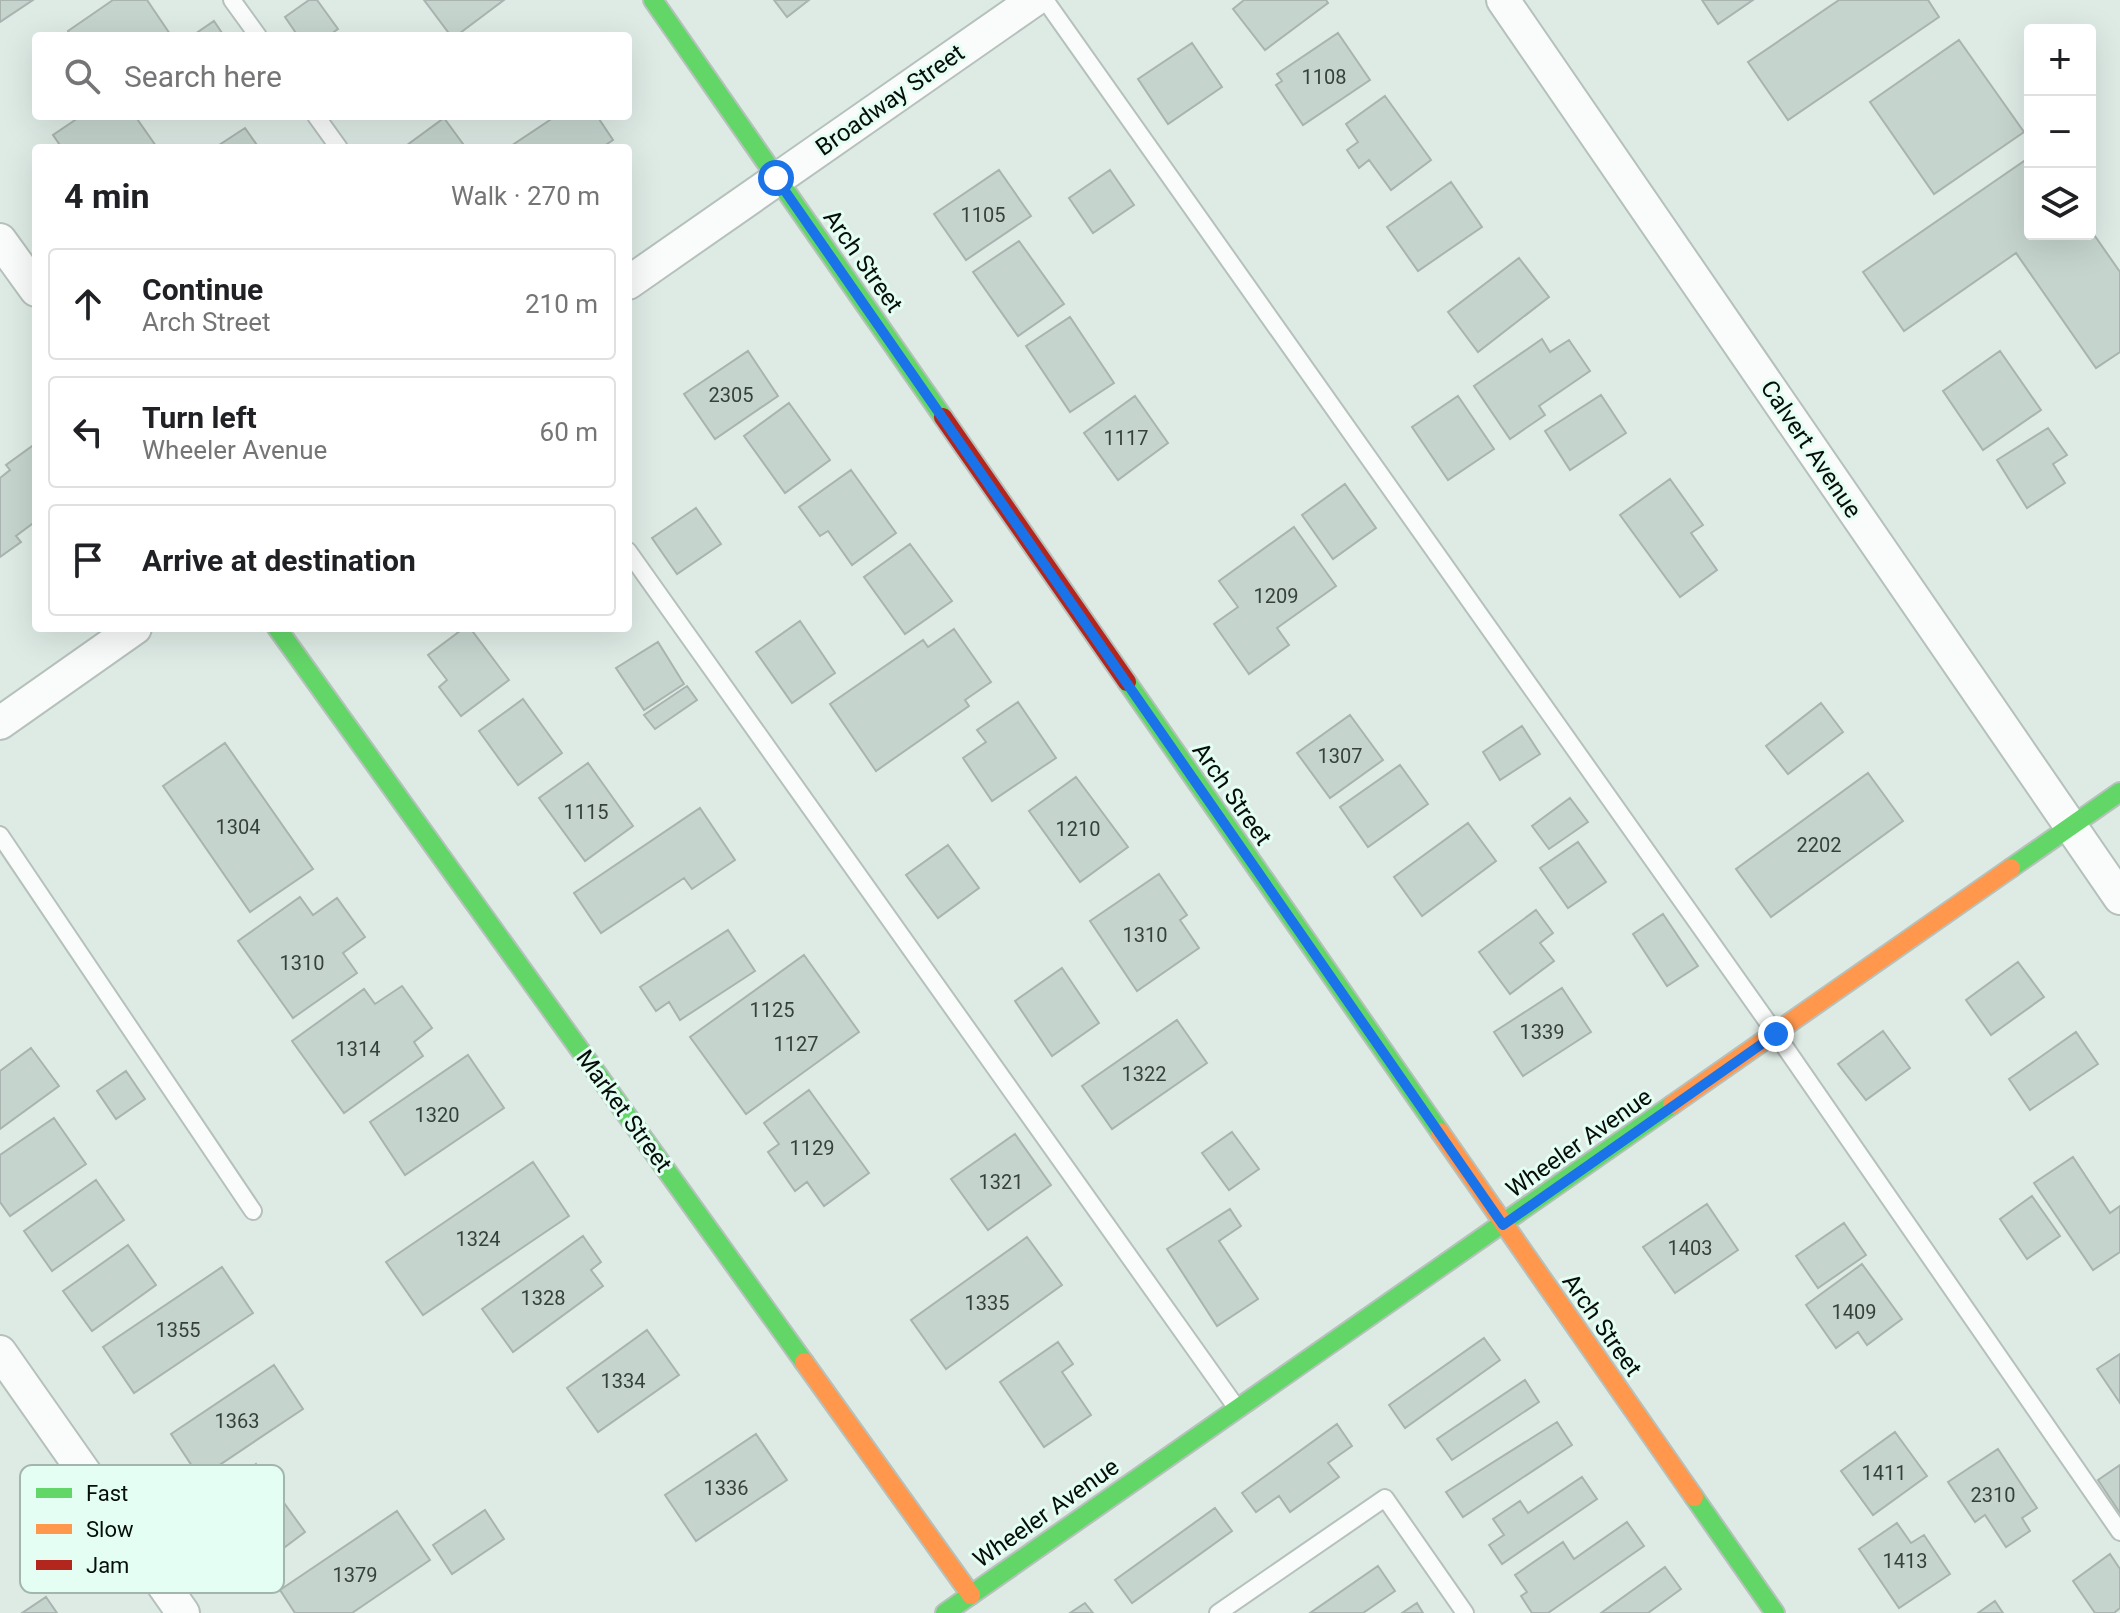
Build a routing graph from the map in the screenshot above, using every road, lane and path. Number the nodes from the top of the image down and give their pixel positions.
1 (232, 0) edge
2 (653, 0) edge
3 (1034, 0) edge
4 (1045, 0) edge
5 (1503, 0) edge
6 (255, 32) edge
7 (319, 120) edge
8 (336, 144) edge
9 (776, 178) junction
10 (0, 240) edge
11 (632, 280) edge
12 (32, 284) edge
13 (632, 557) edge
14 (129, 632) edge
15 (280, 632) edge
16 (0, 723) edge
17 (2120, 792) edge
18 (2071, 827) junction
19 (0, 835) edge
20 (2120, 898) edge
21 (1776, 1034) junction
22 (253, 1211) dead end
23 (1503, 1225) junction
24 (0, 1352) edge
25 (1237, 1408) junction
26 (79, 1465) edge
27 (2120, 1532) edge
28 (169, 1593) edge
29 (971, 1595) junction
30 (183, 1613) edge
31 (945, 1613) edge
32 (1218, 1613) edge
33 (1465, 1613) edge
34 (1775, 1613) edge

1 - 6 lane
2 - 9 street, Arch Street
3 - 9 street, Broadway Street
4 - 21 lane
5 - 18 street, Calvert Avenue
7 - 8 lane
9 - 11 street, Broadway Street
9 - 23 street, Arch Street
10 - 12 street
13 - 25 lane
14 - 16 street
15 - 29 street, Market Street
17 - 18 street, Wheeler Avenue
18 - 20 street, Calvert Avenue
18 - 21 street, Wheeler Avenue
19 - 22 lane
21 - 23 street, Wheeler Avenue
21 - 27 lane
23 - 25 street, Wheeler Avenue
23 - 34 street, Arch Street
24 - 26 street
25 - 29 street, Wheeler Avenue
28 - 30 street
29 - 31 street, Wheeler Avenue
32 - 33 lane

